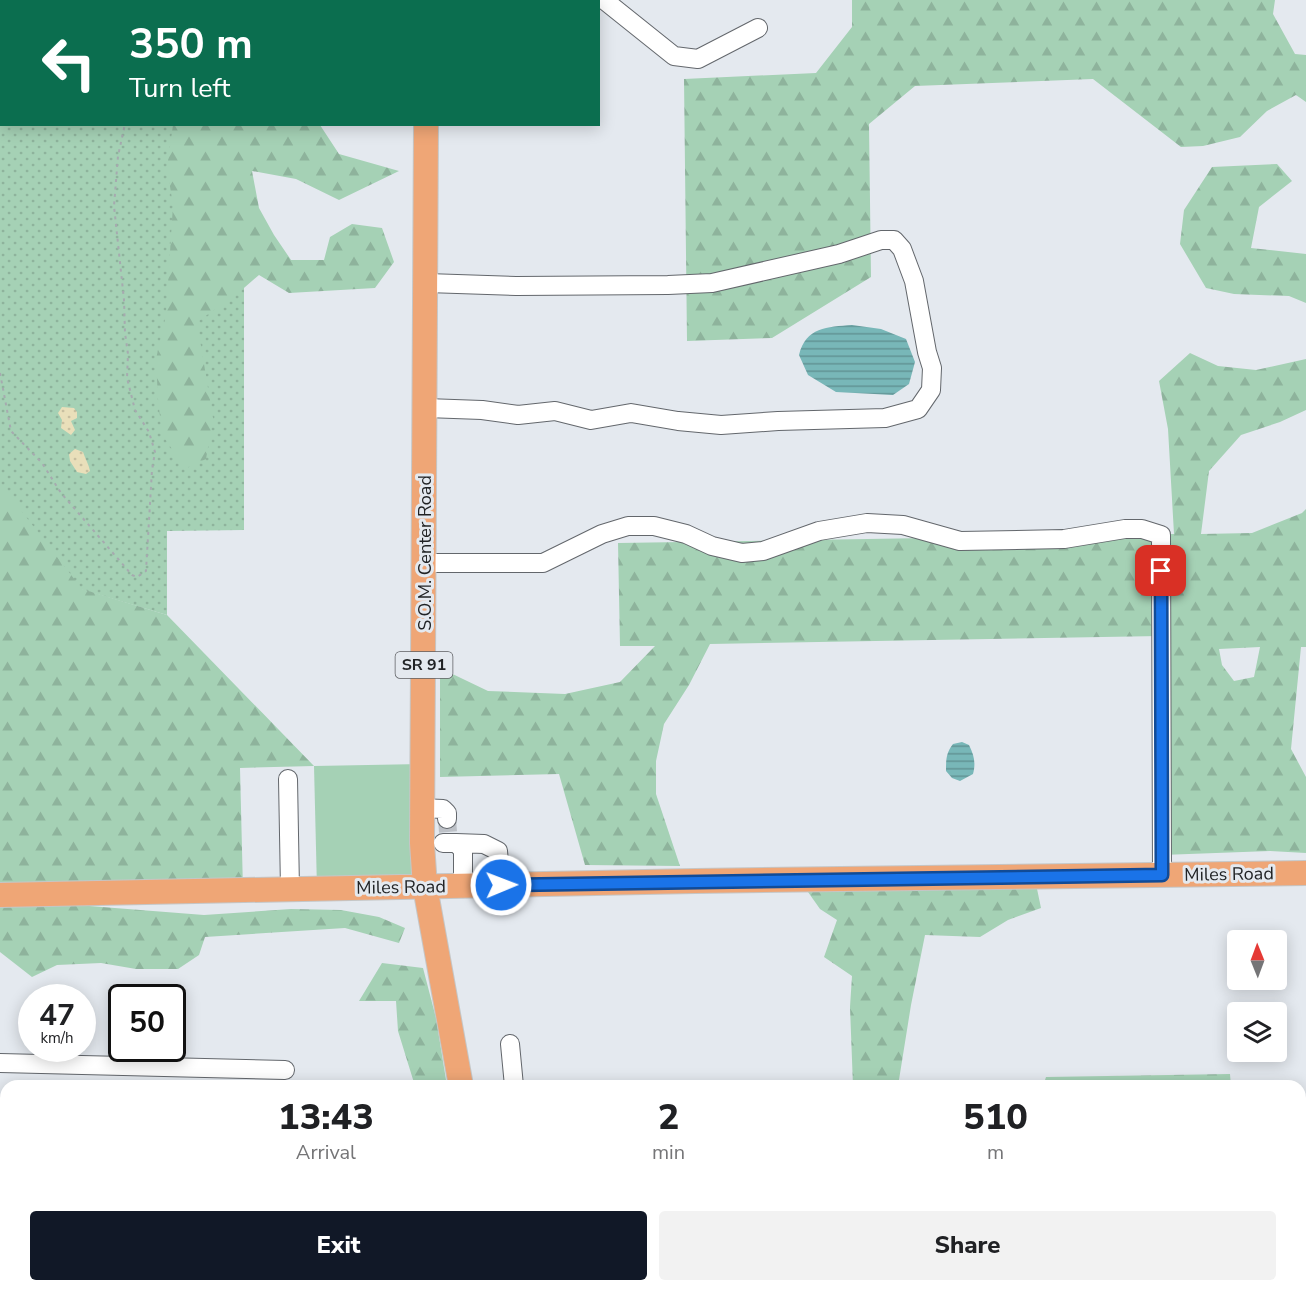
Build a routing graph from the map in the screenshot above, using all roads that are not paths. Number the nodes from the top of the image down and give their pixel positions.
1 (604, 0) edge
2 (758, 28) dead end
3 (426, 126) edge
4 (426, 283) junction
5 (426, 408) junction
6 (425, 563) junction
7 (288, 779) dead end
8 (421, 808) junction
9 (443, 836) junction
10 (1306, 873) edge
11 (1162, 875) junction
12 (501, 885) junction
13 (425, 886) junction
14 (463, 886) junction
15 (290, 889) junction
16 (0, 895) edge
17 (510, 1044) dead end
18 (0, 1063) edge
19 (285, 1070) dead end
20 (460, 1080) edge
21 (514, 1080) edge

1 - 2 street
3 - 4 main road, S.O.M. Center Road / SR 91
4 - 5 main road, S.O.M. Center Road / SR 91
4 - 5 street
5 - 6 main road, S.O.M. Center Road / SR 91
6 - 8 main road, S.O.M. Center Road / SR 91
6 - 11 street
7 - 15 street
8 - 9 main road, S.O.M. Center Road / SR 91
8 - 9 street
9 - 12 street
9 - 13 main road, S.O.M. Center Road / SR 91
9 - 14 street
10 - 11 main road, Miles Road
11 - 12 main road, Miles Road
12 - 14 main road, Miles Road
13 - 14 main road, Miles Road
13 - 15 main road, Miles Road
13 - 20 main road, S.O.M. Center Road / SR 91
15 - 16 main road, Miles Road
17 - 21 street
18 - 19 street

